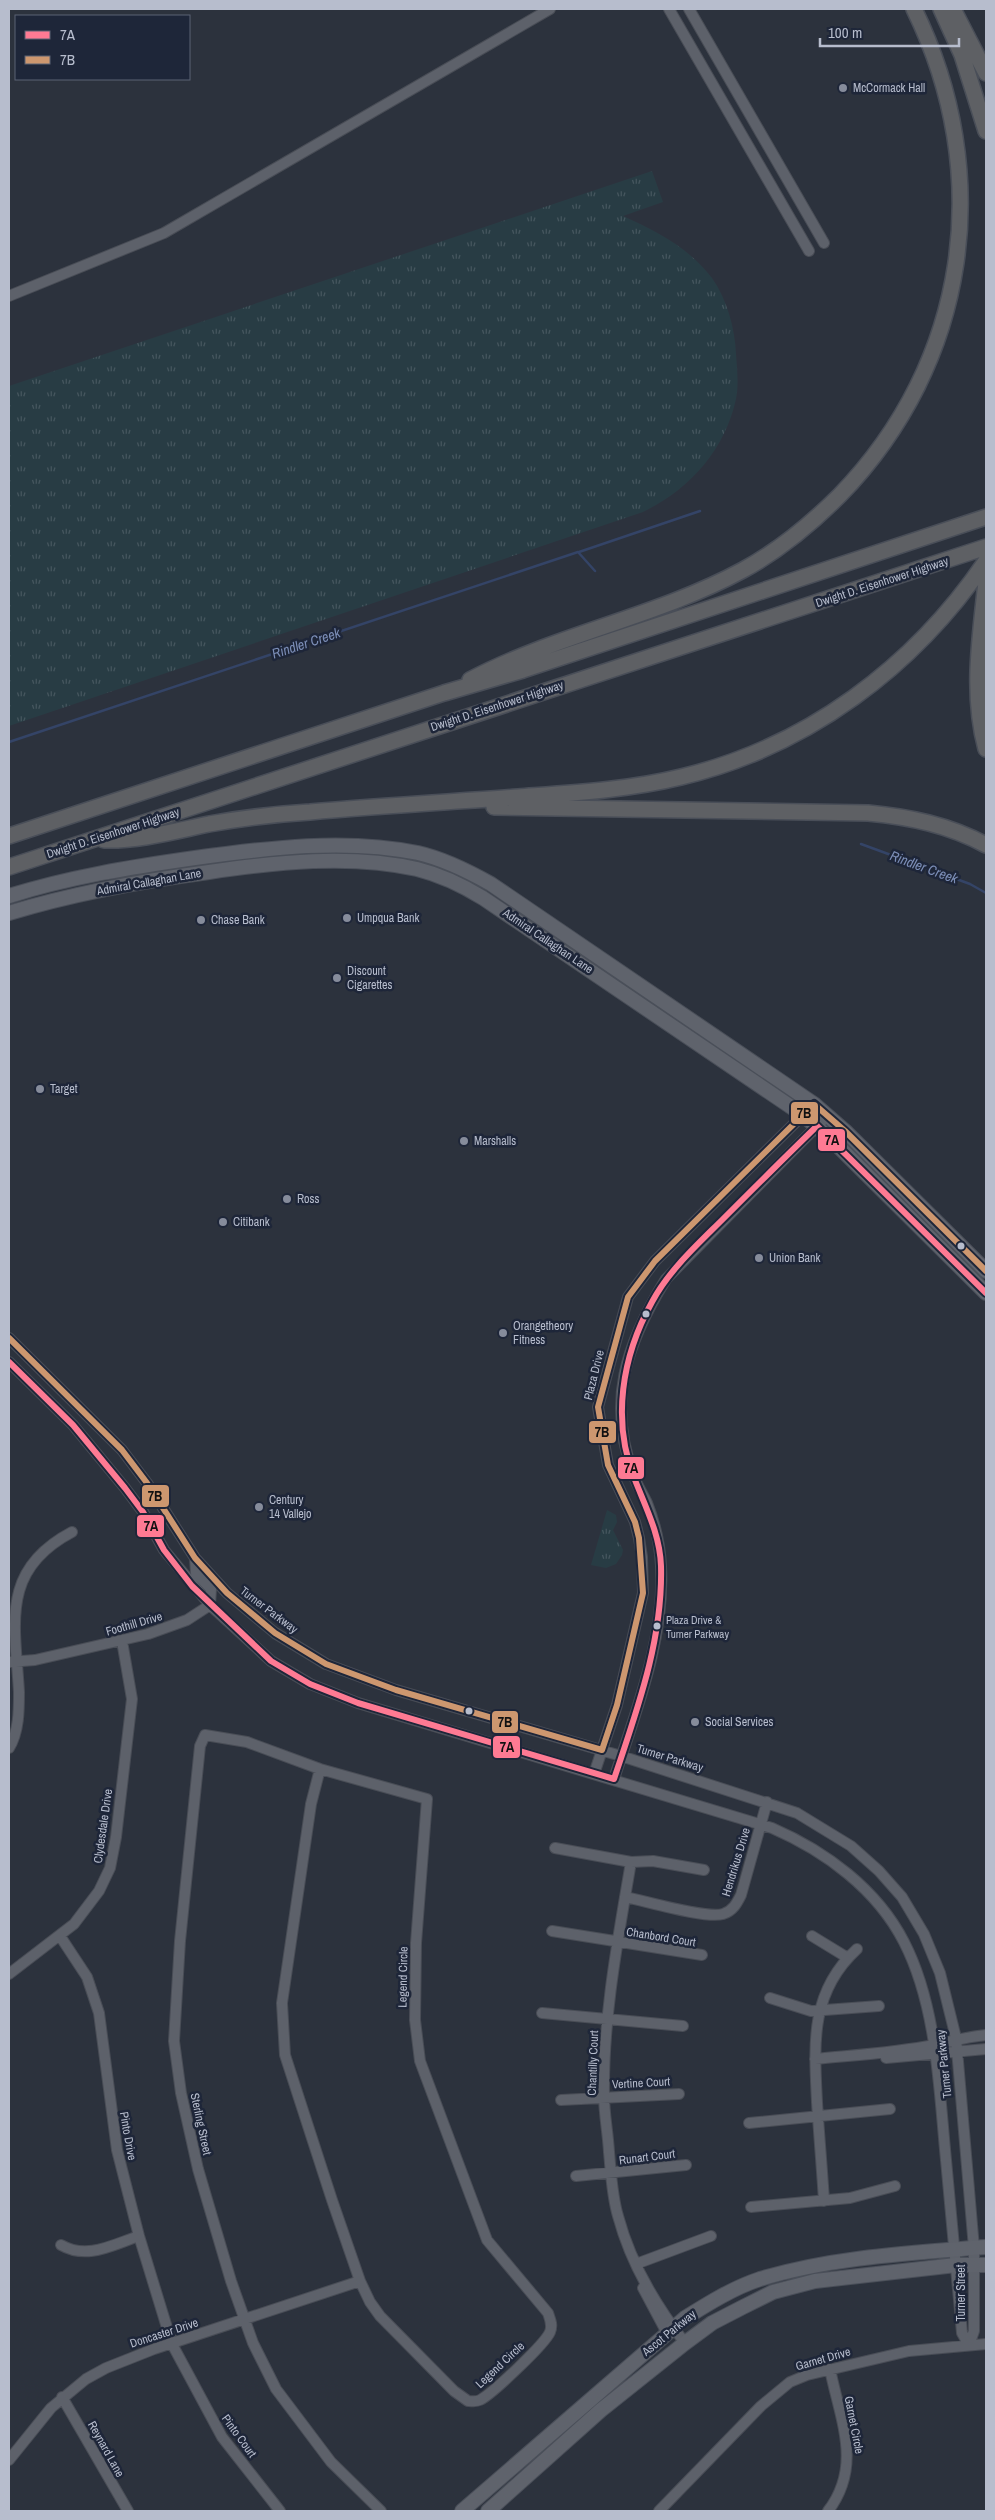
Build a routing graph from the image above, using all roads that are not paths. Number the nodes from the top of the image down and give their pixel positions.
1 (550, 9) edge
2 (669, 9) edge
3 (689, 9) edge
4 (914, 9) edge
5 (941, 9) edge
6 (953, 9) edge
7 (986, 73) edge
8 (986, 131) edge
9 (824, 243) dead end
10 (809, 251) dead end
11 (9, 296) edge
12 (982, 518) edge
13 (986, 547) edge
14 (986, 562) edge
15 (986, 582) edge
16 (444, 693) junction
17 (986, 749) edge
18 (405, 805) junction
19 (9, 836) edge
20 (90, 840) junction
21 (986, 846) edge
22 (9, 867) edge
23 (9, 896) edge
24 (9, 913) edge
25 (814, 1104) junction
26 (803, 1115) junction
27 (828, 1116) junction
28 (817, 1126) junction
29 (986, 1271) edge
30 (986, 1293) edge
31 (9, 1338) edge
32 (9, 1362) edge
33 (72, 1532) dead end
34 (195, 1558) junction
35 (210, 1605) junction
36 (122, 1640) junction
37 (13, 1662) edge
38 (247, 1742) joint
39 (9, 1748) edge
40 (602, 1750) junction
41 (621, 1756) junction
42 (320, 1769) junction
43 (594, 1774) junction
44 (614, 1779) junction
45 (767, 1802) junction
46 (761, 1824) junction
47 (555, 1848) dead end
48 (631, 1862) junction
49 (704, 1870) dead end
50 (625, 1897) junction
51 (552, 1931) dead end
52 (60, 1936) junction
53 (812, 1936) dead end
54 (616, 1942) junction
55 (857, 1949) dead end
56 (702, 1955) dead end
57 (848, 1958) junction
58 (9, 1974) edge
59 (770, 1998) dead end
60 (879, 2006) dead end
61 (820, 2011) junction
62 (542, 2013) dead end
63 (608, 2019) junction
64 (684, 2026) dead end
65 (986, 2035) edge
66 (956, 2038) junction
67 (986, 2049) edge
68 (935, 2050) junction
69 (957, 2052) junction
70 (815, 2062) junction
71 (679, 2094) dead end
72 (604, 2098) junction
73 (561, 2100) dead end
74 (890, 2109) dead end
75 (818, 2116) junction
76 (749, 2123) dead end
77 (686, 2165) dead end
78 (612, 2174) junction
79 (576, 2176) dead end
80 (894, 2186) dead end
81 (824, 2201) junction
82 (751, 2207) dead end
83 (139, 2236) junction
84 (711, 2236) dead end
85 (61, 2245) dead end
86 (980, 2248) edge
87 (954, 2249) junction
88 (636, 2264) junction
89 (956, 2265) junction
90 (980, 2265) edge
91 (360, 2281) junction
92 (245, 2319) junction
93 (670, 2331) junction
94 (685, 2343) junction
95 (172, 2344) junction
96 (986, 2344) edge
97 (969, 2345) junction
98 (830, 2369) junction
99 (62, 2397) junction
100 (9, 2460) edge
101 (128, 2511) edge
102 (280, 2511) edge
103 (381, 2511) edge
104 (462, 2511) edge
105 (488, 2511) edge
106 (659, 2511) edge
107 (828, 2511) edge

1 - 11 street
2 - 10 street
3 - 9 street
4 - 16 highway
5 - 8 highway
6 - 7 highway
12 - 16 highway, Dwight D. Eisenhower Highway
13 - 20 highway, Dwight D. Eisenhower Highway
14 - 18 highway
15 - 17 highway
16 - 19 highway, Dwight D. Eisenhower Highway
18 - 20 highway
18 - 21 highway
20 - 22 highway, Dwight D. Eisenhower Highway
23 - 25 main road, Admiral Callaghan Lane
24 - 26 main road, Admiral Callaghan Lane
25 - 26 street, Plaza Drive
25 - 27 main road, Admiral Callaghan Lane
26 - 28 main road, Admiral Callaghan Lane
26 - 40 street, Plaza Drive
27 - 28 street
27 - 29 main road, Admiral Callaghan Lane
28 - 30 main road, Admiral Callaghan Lane
28 - 41 street
31 - 34 street, Turner Parkway
32 - 35 street, Turner Parkway
33 - 37 street
34 - 35 street
34 - 40 street, Turner Parkway
35 - 36 street, Foothill Drive
35 - 43 street, Turner Parkway
36 - 37 street, Foothill Drive
36 - 52 street, Clydesdale Drive
37 - 39 street
38 - 42 street, Legend Circle
38 - 92 street, Sterling Street
40 - 41 street, Turner Parkway
40 - 43 street, Plaza Drive
41 - 44 street
41 - 45 street, Turner Parkway
42 - 91 street, Legend Circle
42 - 91 street, Legend Circle
43 - 44 street, Turner Parkway
44 - 46 street, Turner Parkway
45 - 46 street, Hendrikus Drive
45 - 66 street, Turner Parkway
46 - 50 street, Hendrikus Drive
46 - 68 street, Turner Parkway
47 - 48 street
48 - 49 street
48 - 50 street, Chantilly Court
50 - 54 street, Chantilly Court
51 - 54 street, Chanbord Court
52 - 58 street, Clydesdale Drive
52 - 83 street, Pinto Drive
53 - 57 street
54 - 56 street, Chanbord Court
54 - 63 street, Chantilly Court
55 - 57 street
57 - 61 street
59 - 61 street
60 - 61 street
61 - 70 street
62 - 63 street
63 - 64 street
63 - 72 street, Chantilly Court
65 - 66 street
66 - 68 street
66 - 69 street, Turner Parkway
67 - 69 street
68 - 69 street
68 - 70 street
68 - 87 street, Turner Parkway
69 - 86 street, Turner Parkway
70 - 75 street
71 - 72 street, Vertine Court
72 - 73 street, Vertine Court
72 - 78 street, Chantilly Court
74 - 75 street
75 - 76 street
75 - 81 street
77 - 78 street, Runart Court
78 - 79 street, Runart Court
78 - 88 street, Chantilly Court
80 - 81 street
81 - 82 street
83 - 85 street
83 - 95 street, Pinto Drive
84 - 88 street
86 - 87 main road, Ascot Parkway
86 - 90 street, Turner Street
87 - 89 street, Turner Parkway
87 - 93 main road, Ascot Parkway
88 - 93 street, Chantilly Court
89 - 90 main road, Ascot Parkway
89 - 94 main road, Ascot Parkway
89 - 97 street, Turner Street
90 - 97 street, Turner Street
91 - 92 street, Doncaster Drive
92 - 95 street, Doncaster Drive
92 - 103 street, Sterling Street
93 - 94 street, Chantilly Court
93 - 104 main road, Ascot Parkway
94 - 105 main road, Ascot Parkway
95 - 99 street, Doncaster Drive
95 - 102 street, Pinto Court
96 - 97 street, Garnet Drive
97 - 98 street, Garnet Drive
98 - 106 street, Garnet Drive
98 - 107 street, Garnet Circle
99 - 100 street, Doncaster Drive
99 - 101 street, Reynard Lane

